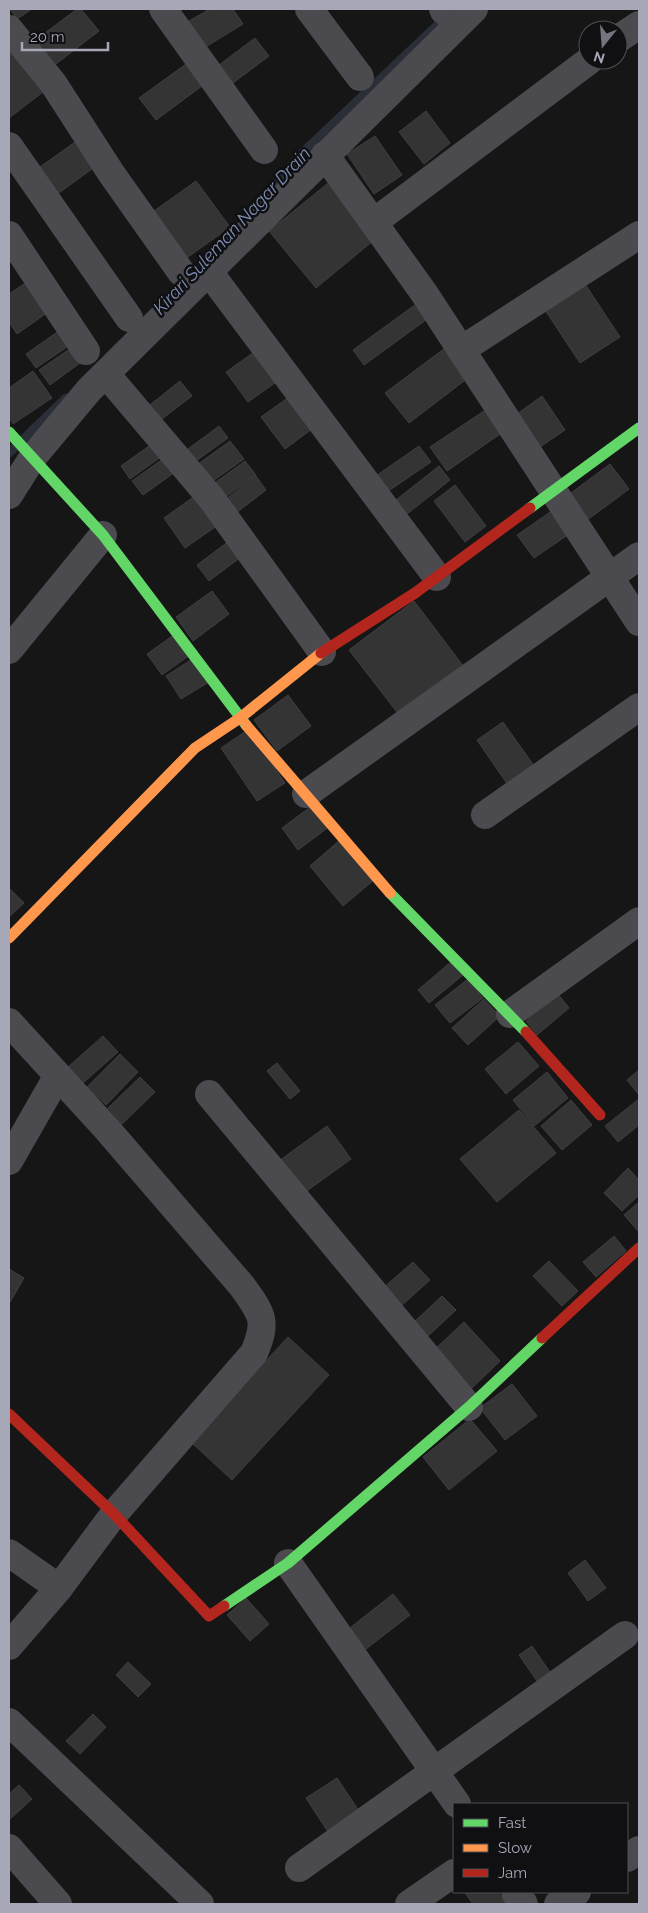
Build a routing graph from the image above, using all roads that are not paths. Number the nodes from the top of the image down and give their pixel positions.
1 (163, 9) edge
2 (309, 9) edge
3 (474, 9) edge
4 (639, 24) edge
5 (9, 29) edge
6 (628, 32) edge
7 (578, 69) edge
8 (360, 77) dead end
9 (9, 146) edge
10 (264, 150) dead end
11 (325, 155) junction
12 (374, 222) junction
13 (639, 235) edge
14 (9, 236) edge
15 (181, 272) dead end
16 (209, 272) junction
17 (129, 318) dead end
18 (461, 350) junction
19 (86, 352) dead end
20 (106, 374) junction
21 (639, 428) edge
22 (9, 432) edge
23 (31, 454) junction
24 (553, 491) junction
25 (9, 495) edge
26 (103, 535) junction
27 (639, 556) edge
28 (610, 576) junction
29 (437, 577) junction
30 (639, 622) edge
31 (9, 650) edge
32 (322, 652) junction
33 (639, 707) edge
34 (240, 718) junction
35 (306, 794) junction
36 (485, 816) dead end
37 (639, 921) edge
38 (9, 938) edge
39 (510, 1014) junction
40 (9, 1022) edge
41 (58, 1078) junction
42 (210, 1094) dead end
43 (600, 1115) dead end
44 (9, 1161) edge
45 (639, 1248) edge
46 (469, 1407) junction
47 (9, 1414) edge
48 (114, 1514) junction
49 (9, 1553) edge
50 (288, 1563) junction
51 (59, 1588) junction
52 (625, 1635) dead end
53 (9, 1646) edge
54 (9, 1722) edge
55 (436, 1772) junction
56 (455, 1803) edge
57 (9, 1848) edge
58 (639, 1850) edge
59 (628, 1857) edge
60 (300, 1868) dead end
61 (453, 1874) edge
62 (516, 1893) edge
63 (575, 1893) edge
64 (58, 1904) edge
65 (200, 1904) edge
66 (409, 1904) edge
67 (524, 1904) edge
68 (558, 1904) edge

1 - 10 street
2 - 8 street
3 - 11 street
4 - 6 street
5 - 15 street
7 - 12 street
9 - 17 street
11 - 12 street
11 - 16 street
12 - 18 street
13 - 18 street
14 - 19 street
16 - 20 street
16 - 29 street
18 - 24 street
20 - 23 street
20 - 32 street
21 - 24 street
22 - 23 street
23 - 25 street
23 - 26 street
24 - 28 street
24 - 29 street
26 - 31 street
26 - 34 street
27 - 28 street
28 - 30 street
28 - 35 street
29 - 32 street
32 - 34 street
33 - 36 street
34 - 35 street
34 - 38 street
35 - 39 street
37 - 39 street
39 - 43 street
40 - 41 street
41 - 44 street
41 - 48 street
42 - 46 street
45 - 46 street
46 - 50 street
47 - 48 street
48 - 50 street
48 - 51 street
49 - 51 street
50 - 55 street
51 - 53 street
52 - 55 street
54 - 65 street
55 - 56 street
55 - 60 street
57 - 64 street
58 - 59 street
61 - 66 street
62 - 67 street
63 - 68 street

